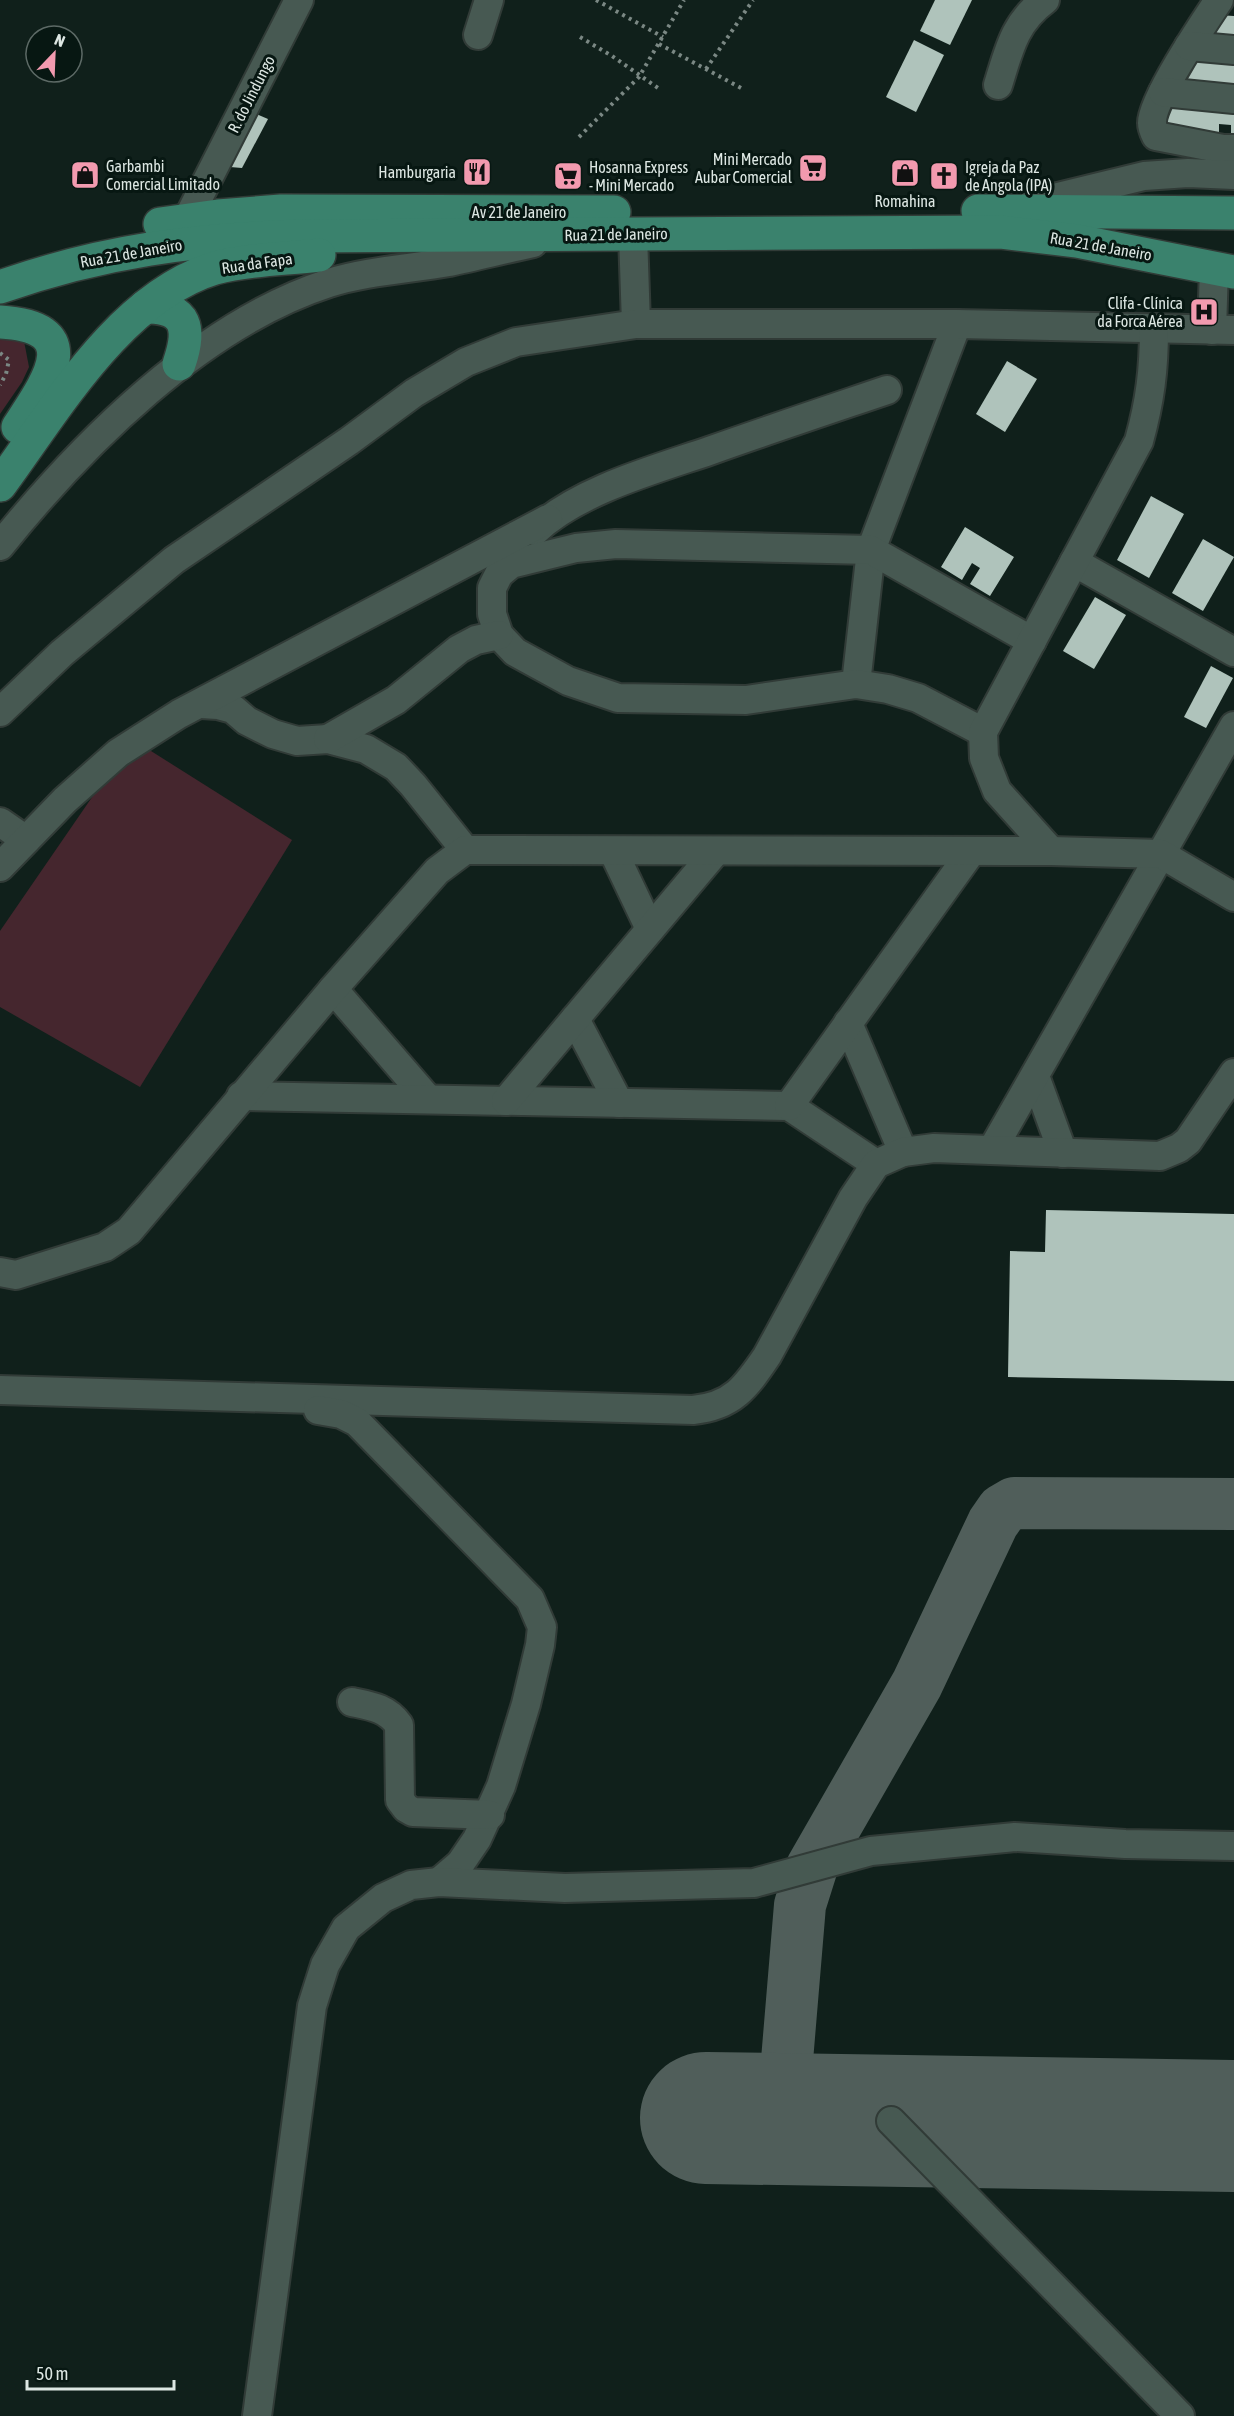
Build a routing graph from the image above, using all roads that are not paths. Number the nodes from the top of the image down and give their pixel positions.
1 (299, 0) edge
2 (489, 0) edge
3 (1045, 0) edge
4 (1224, 2) edge
5 (478, 35) dead end
6 (1189, 46) junction
7 (1234, 50) edge
8 (998, 85) dead end
9 (1163, 92) junction
10 (1234, 99) edge
11 (1234, 148) edge
12 (1234, 175) edge
13 (998, 211) junction
14 (851, 212) joint
15 (1234, 213) edge
16 (187, 220) junction
17 (633, 234) junction
18 (552, 235) junction
19 (0, 263) edge
20 (1224, 270) edge
21 (0, 287) edge
22 (145, 307) junction
23 (0, 322) edge
24 (636, 324) junction
25 (957, 324) junction
26 (1154, 328) junction
27 (1223, 330) edge
28 (179, 364) junction
29 (887, 390) dead end
30 (0, 453) edge
31 (0, 485) edge
32 (548, 519) junction
33 (0, 546) edge
34 (871, 550) junction
35 (1074, 562) junction
36 (511, 564) junction
37 (499, 635) junction
38 (1032, 641) junction
39 (1234, 652) edge
40 (856, 684) junction
41 (201, 704) junction
42 (0, 712) edge
43 (1234, 726) edge
44 (983, 732) junction
45 (328, 739) junction
46 (0, 822) edge
47 (26, 840) junction
48 (465, 850) junction
49 (614, 850) junction
50 (716, 851) junction
51 (1051, 851) junction
52 (971, 852) junction
53 (1161, 854) junction
54 (0, 867) edge
55 (1234, 897) edge
56 (650, 929) junction
57 (333, 989) junction
58 (574, 1019) junction
59 (848, 1023) junction
60 (1234, 1073) edge
61 (1035, 1076) junction
62 (241, 1096) junction
63 (428, 1099) junction
64 (506, 1101) junction
65 (619, 1103) junction
66 (789, 1106) junction
67 (992, 1150) junction
68 (903, 1152) junction
69 (1063, 1153) junction
70 (876, 1164) junction
71 (5, 1277) edge
72 (0, 1390) edge
73 (0, 1407) edge
74 (352, 1702) dead end
75 (490, 1815) junction
76 (1234, 1846) edge
77 (439, 1882) junction
78 (891, 2121) dead end
79 (258, 2416) edge
80 (1180, 2416) edge

1 - 16 street, R. do Jindungo
2 - 5 street
3 - 8 street
4 - 6 street
6 - 7 street
6 - 9 street
9 - 10 street
9 - 11 street
12 - 13 street
13 - 14 main road, Rua 21 de Janeiro
13 - 15 main road, Rua 21 de Janeiro
14 - 16 main road, Av 21 de Janeiro
16 - 19 main road, Av 21 de Janeiro
17 - 18 main road, Rua 21 de Janeiro
17 - 20 main road, Rua 21 de Janeiro
17 - 24 street
18 - 21 main road, Rua 21 de Janeiro
18 - 22 main road, Rua da Fapa
18 - 28 street
20 - 27 street
22 - 28 main road
22 - 31 main road, Rua da Fapa
23 - 30 main road
24 - 25 street
24 - 42 street
25 - 26 street
25 - 34 street
26 - 27 street
26 - 35 street
28 - 33 street
29 - 32 street
32 - 36 street
32 - 41 street
34 - 36 street
34 - 38 street
34 - 40 street
35 - 38 street
35 - 39 street
36 - 37 street
37 - 40 street
37 - 45 street
38 - 44 street
40 - 44 street
41 - 45 street
41 - 47 street
43 - 53 street
44 - 51 street
45 - 48 street
46 - 47 street
47 - 54 street
48 - 49 street
48 - 57 street
49 - 50 street
49 - 56 street
50 - 52 street
50 - 56 street
51 - 52 street
51 - 53 street
52 - 59 street
53 - 55 street
53 - 61 street
56 - 58 street
57 - 62 street
57 - 63 street
58 - 64 street
58 - 65 street
59 - 66 street
59 - 68 street
60 - 69 street
61 - 67 street
61 - 69 street
62 - 63 street
62 - 71 street
63 - 64 street
64 - 65 street
65 - 66 street
66 - 70 street
67 - 68 street
67 - 69 street
68 - 70 street
70 - 72 street
73 - 75 street
74 - 75 street
75 - 77 street
76 - 77 street
77 - 79 street
78 - 80 street

